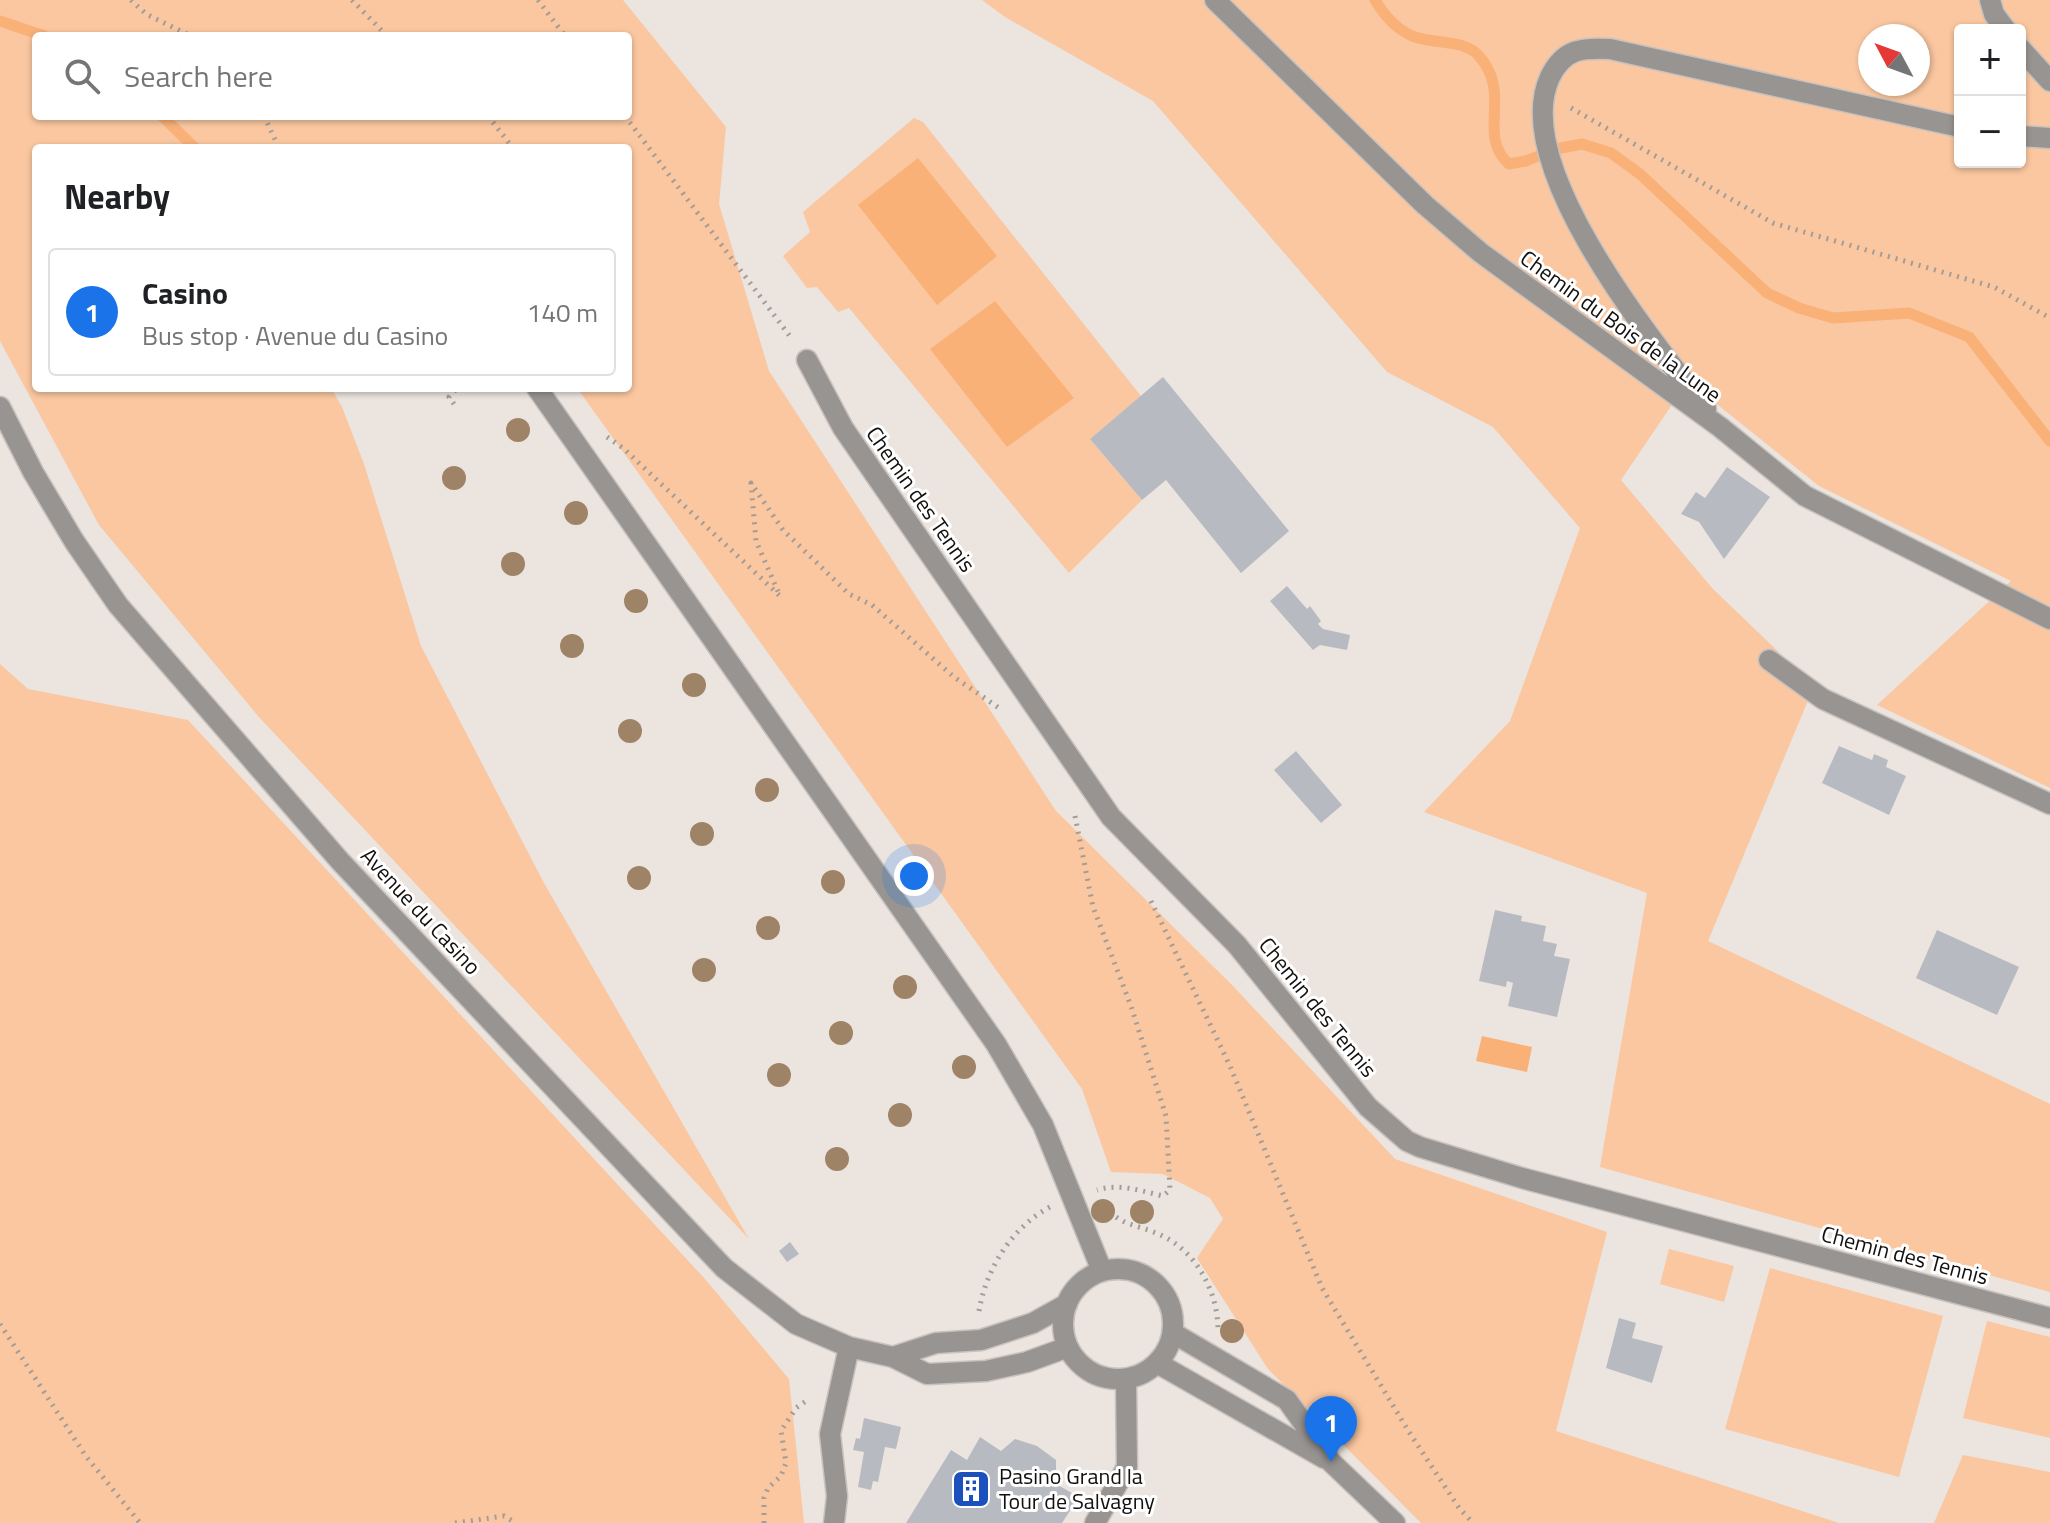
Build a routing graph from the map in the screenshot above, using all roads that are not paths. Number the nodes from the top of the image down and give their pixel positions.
1 (1215, 0) edge
2 (1990, 0) edge
3 (2002, 24) edge
4 (2026, 55) edge
5 (2050, 81) edge
6 (1954, 126) edge
7 (2026, 136) edge
8 (2050, 138) edge
9 (807, 360) road end
10 (540, 392) edge
11 (0, 407) edge
12 (1720, 427) junction
13 (2050, 619) edge
14 (1769, 660) dead end
15 (2050, 804) edge
16 (1102, 1271) junction
17 (1067, 1304) junction
18 (2050, 1318) edge
19 (1173, 1333) junction
20 (849, 1347) junction
21 (1068, 1347) junction
22 (893, 1357) junction
23 (1157, 1363) junction
24 (1126, 1379) junction
25 (1331, 1462) junction
26 (834, 1523) edge
27 (1095, 1523) edge
28 (1395, 1523) edge

1 - 12 street, Chemin du Bois de la Lune
2 - 3 street
4 - 5 street
6 - 12 street
7 - 8 street
9 - 18 street, Chemin des Tennis
10 - 16 street
11 - 20 street, Avenue du Casino
12 - 13 street, Chemin du Bois de la Lune
14 - 15 street
16 - 17 street
16 - 19 street
17 - 21 street
17 - 22 street
19 - 23 street
19 - 25 street
20 - 22 street, Avenue du Casino
20 - 26 street
21 - 22 street, Avenue du Casino
21 - 24 street
23 - 24 street
23 - 25 street
24 - 27 street
25 - 28 street

